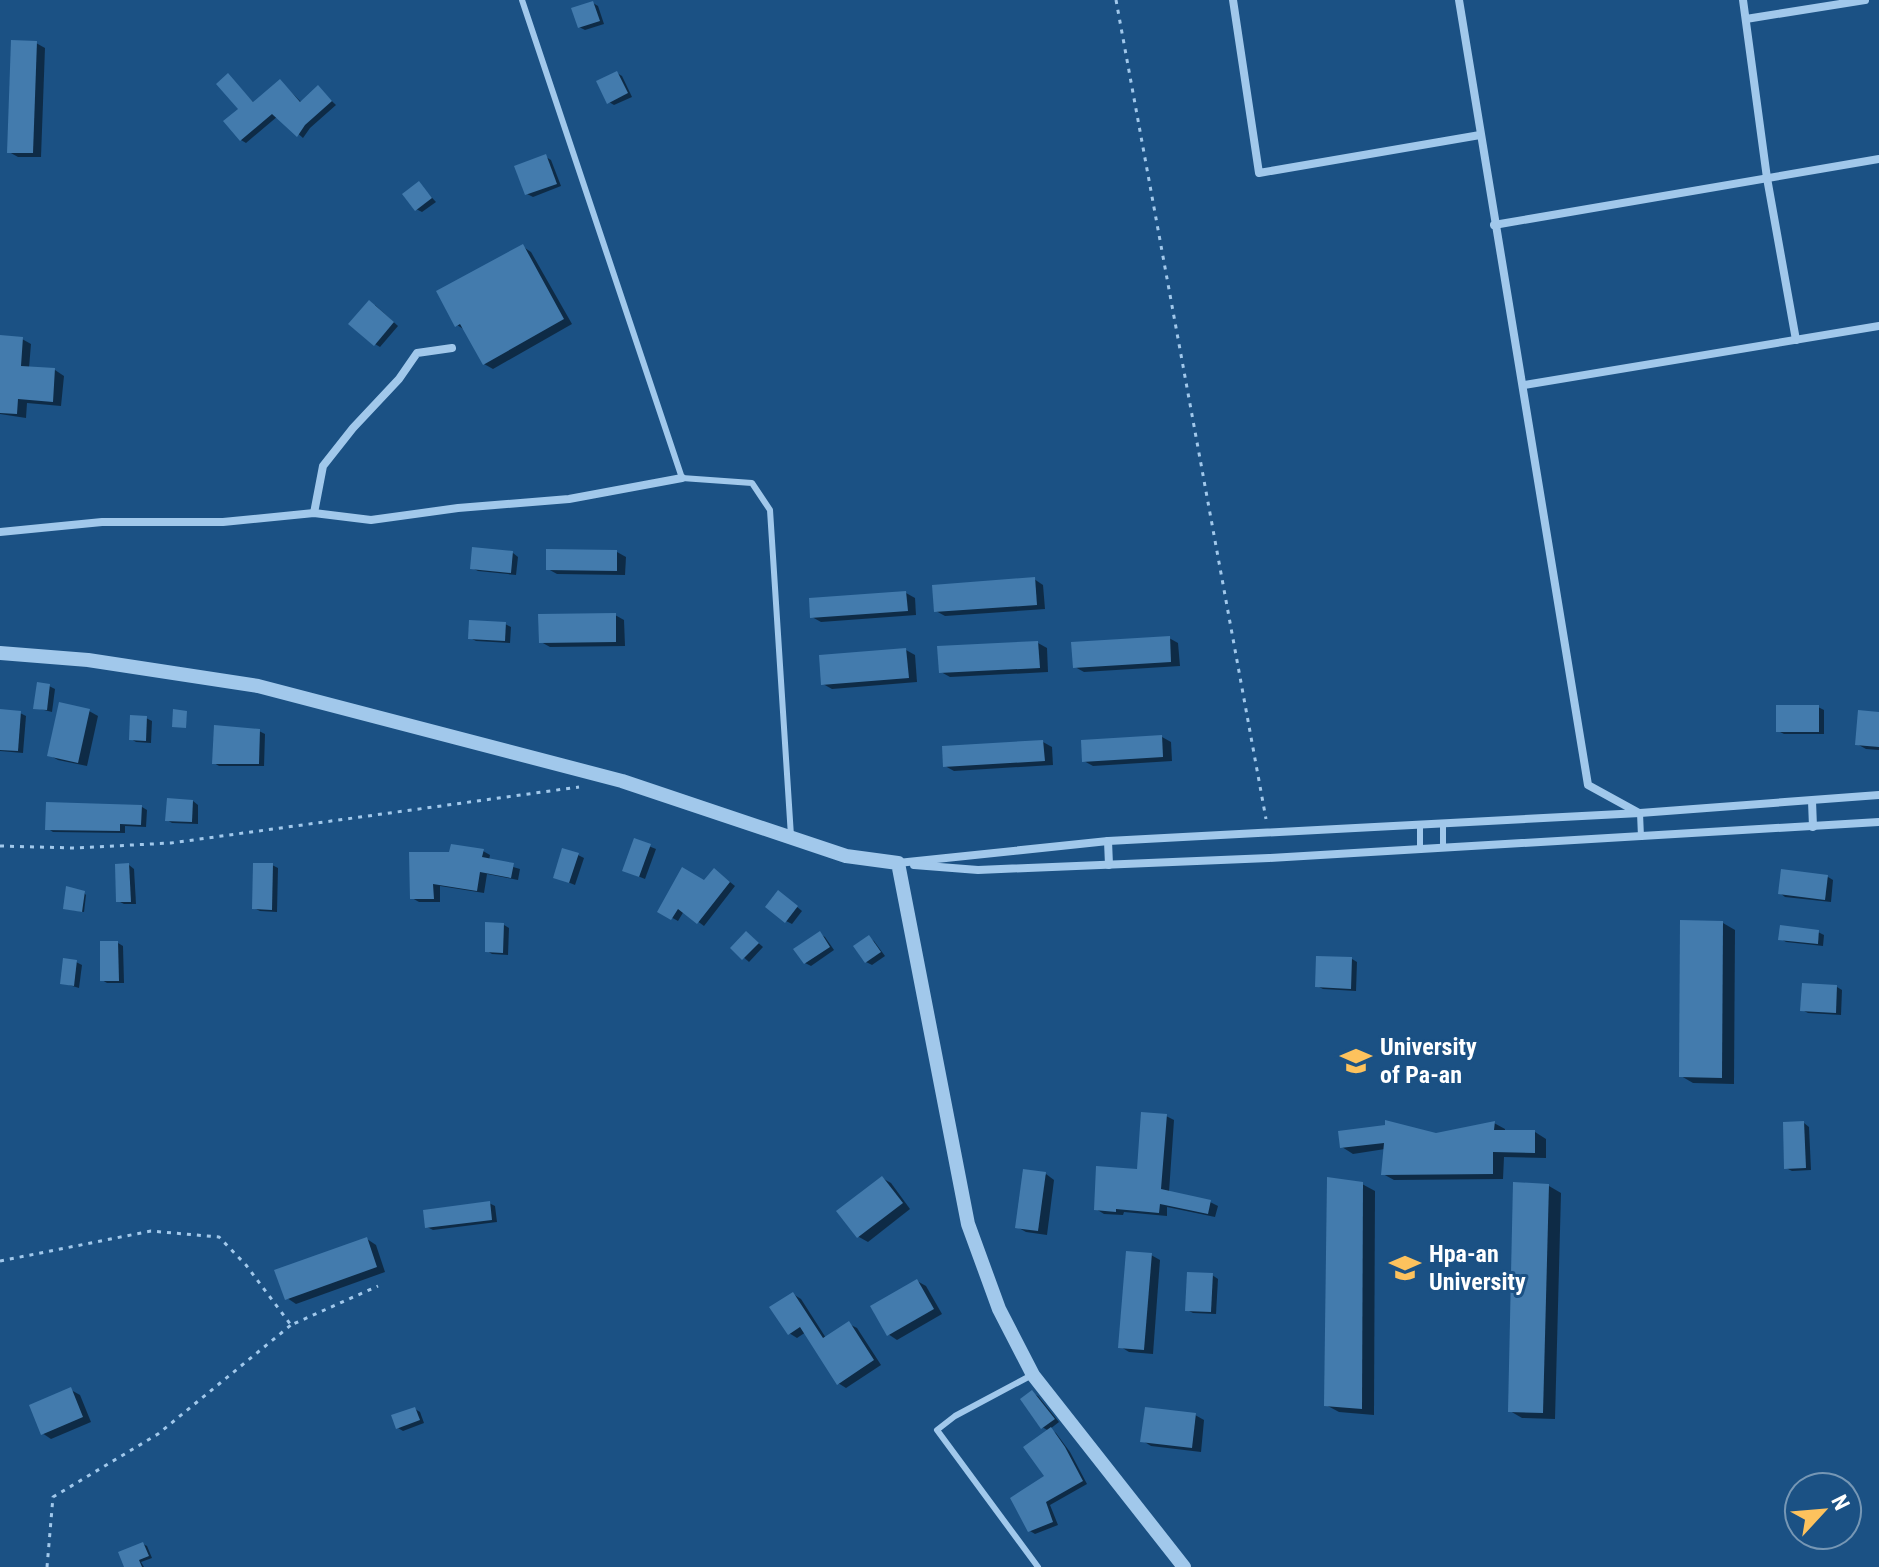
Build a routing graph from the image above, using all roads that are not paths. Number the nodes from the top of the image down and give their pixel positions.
1 (522, 0) edge
2 (1233, 0) edge
3 (1459, 0) edge
4 (1743, 0) edge
5 (1865, 0) edge
6 (1746, 19) junction
7 (1480, 135) junction
8 (1879, 159) edge
9 (1767, 178) junction
10 (1494, 225) junction
11 (1879, 326) edge
12 (1796, 340) junction
13 (452, 348) dead end
14 (1524, 385) junction
15 (682, 478) junction
16 (314, 513) junction
17 (0, 532) edge
18 (0, 653) edge
19 (1879, 795) edge
20 (1812, 801) junction
21 (1640, 813) junction
22 (1879, 822) edge
23 (1443, 824) junction
24 (1420, 825) junction
25 (1813, 827) junction
26 (1641, 837) junction
27 (791, 838) junction
28 (1108, 841) junction
29 (1443, 848) junction
30 (1420, 850) junction
31 (898, 863) junction
32 (1109, 865) junction
33 (1033, 1375) junction
34 (1038, 1567) edge
35 (1184, 1567) edge

1 - 15 lane
2 - 7 street
3 - 7 street
4 - 6 street
5 - 6 street
6 - 9 street
7 - 10 street
8 - 9 street
9 - 10 street
9 - 12 street
10 - 14 street
11 - 12 street
12 - 14 street
13 - 16 street
14 - 21 street
15 - 16 street
15 - 27 lane
16 - 17 street
18 - 27 street
19 - 20 street
20 - 21 street
20 - 25 street
21 - 23 street
21 - 26 lane
22 - 25 street
23 - 24 street
23 - 29 lane
24 - 28 street
24 - 30 lane
25 - 26 street
26 - 29 street
27 - 31 street
28 - 31 street
28 - 32 street
29 - 30 street
30 - 32 street
31 - 32 street
31 - 33 street
33 - 34 lane
33 - 35 street

